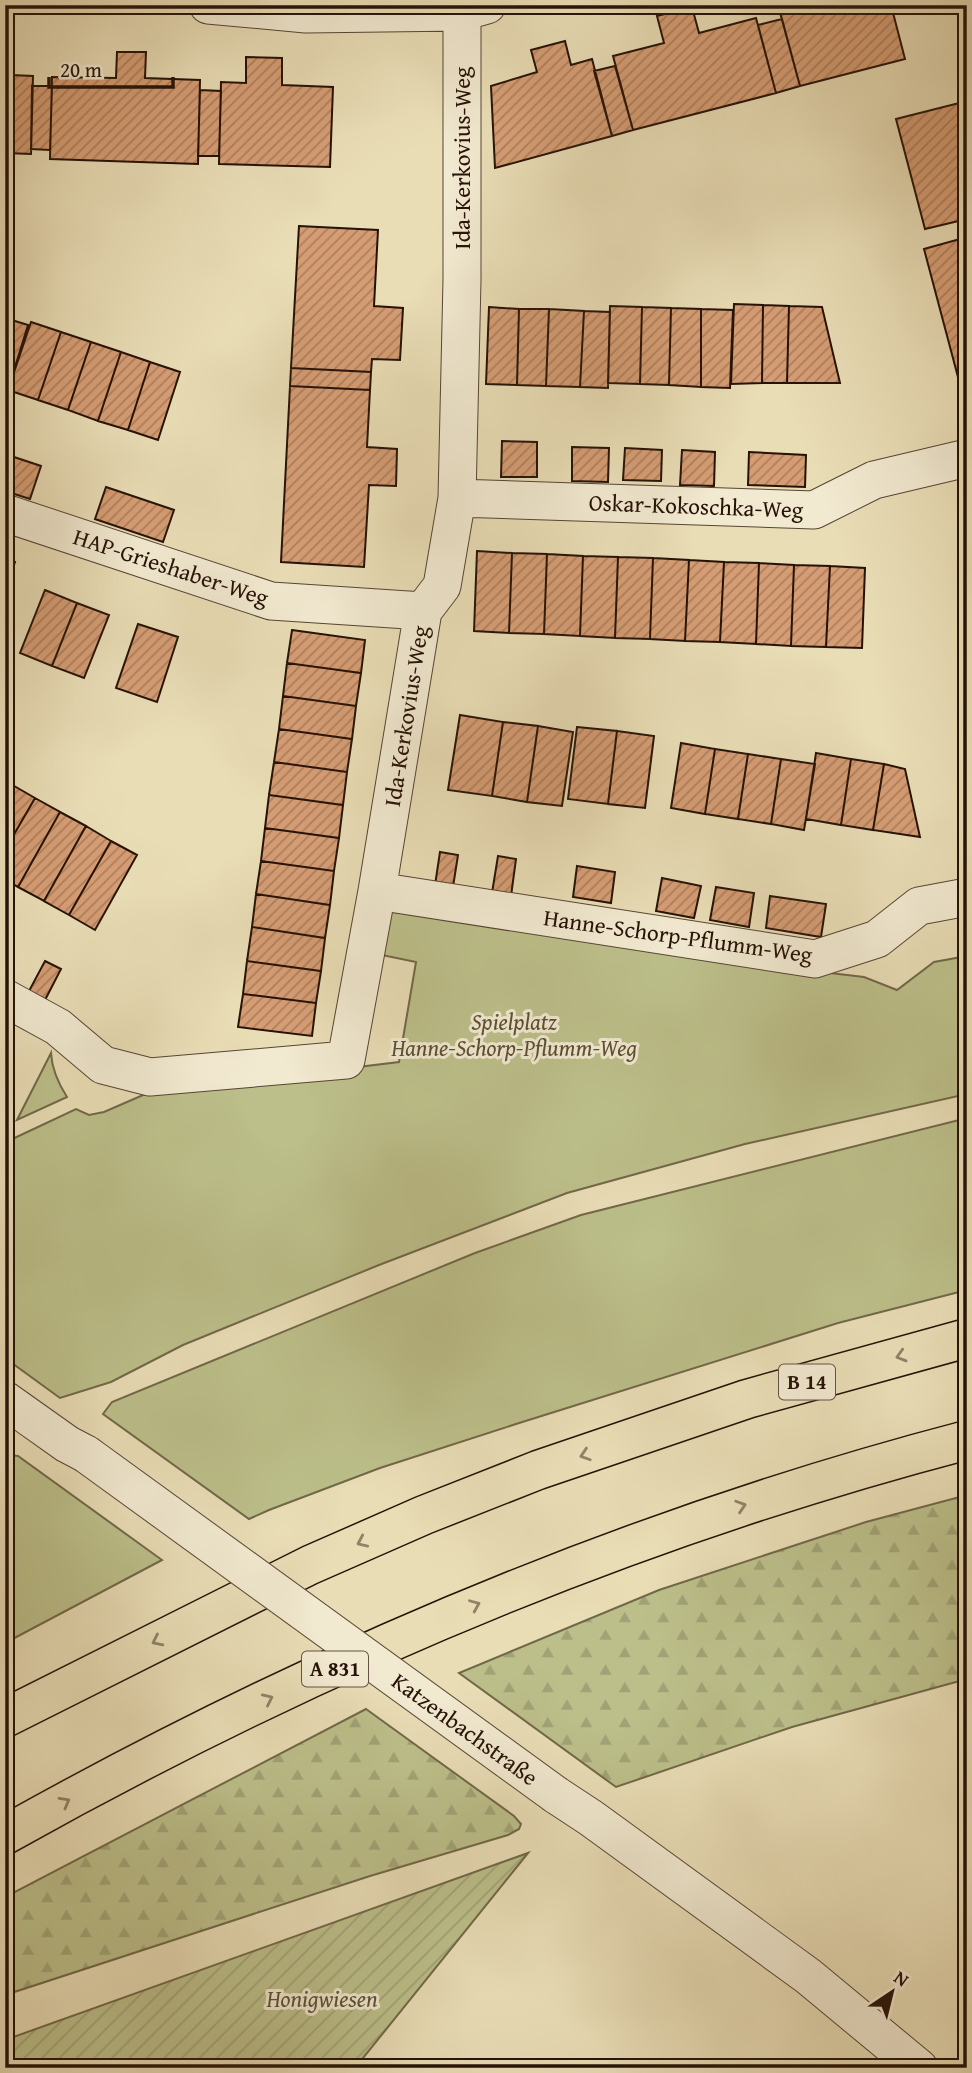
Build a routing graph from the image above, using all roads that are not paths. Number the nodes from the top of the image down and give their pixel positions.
1 (208, 5) edge
2 (474, 9) edge
3 (967, 458) edge
4 (457, 498) junction
5 (5, 513) edge
6 (423, 611) junction
7 (377, 891) junction
8 (967, 897) edge
9 (5, 998) edge
10 (967, 1338) edge
11 (5, 1400) edge
12 (967, 1440) edge
13 (5, 1718) edge
14 (5, 1835) edge
15 (919, 2068) edge

1 - 2 street
2 - 4 street, Ida-Kerkovius-Weg
3 - 4 street, Oskar-Kokoschka-Weg
4 - 6 street, Ida-Kerkovius-Weg
5 - 6 street, HAP-Grieshaber-Weg
6 - 7 street, Ida-Kerkovius-Weg
7 - 8 street, Hanne-Schorp-Pflumm-Weg
7 - 9 street, Ida-Kerkovius-Weg
10 -> 13 highway, B 14
11 - 15 street, Katzenbachstraße, bridge
14 -> 12 highway, A 831

